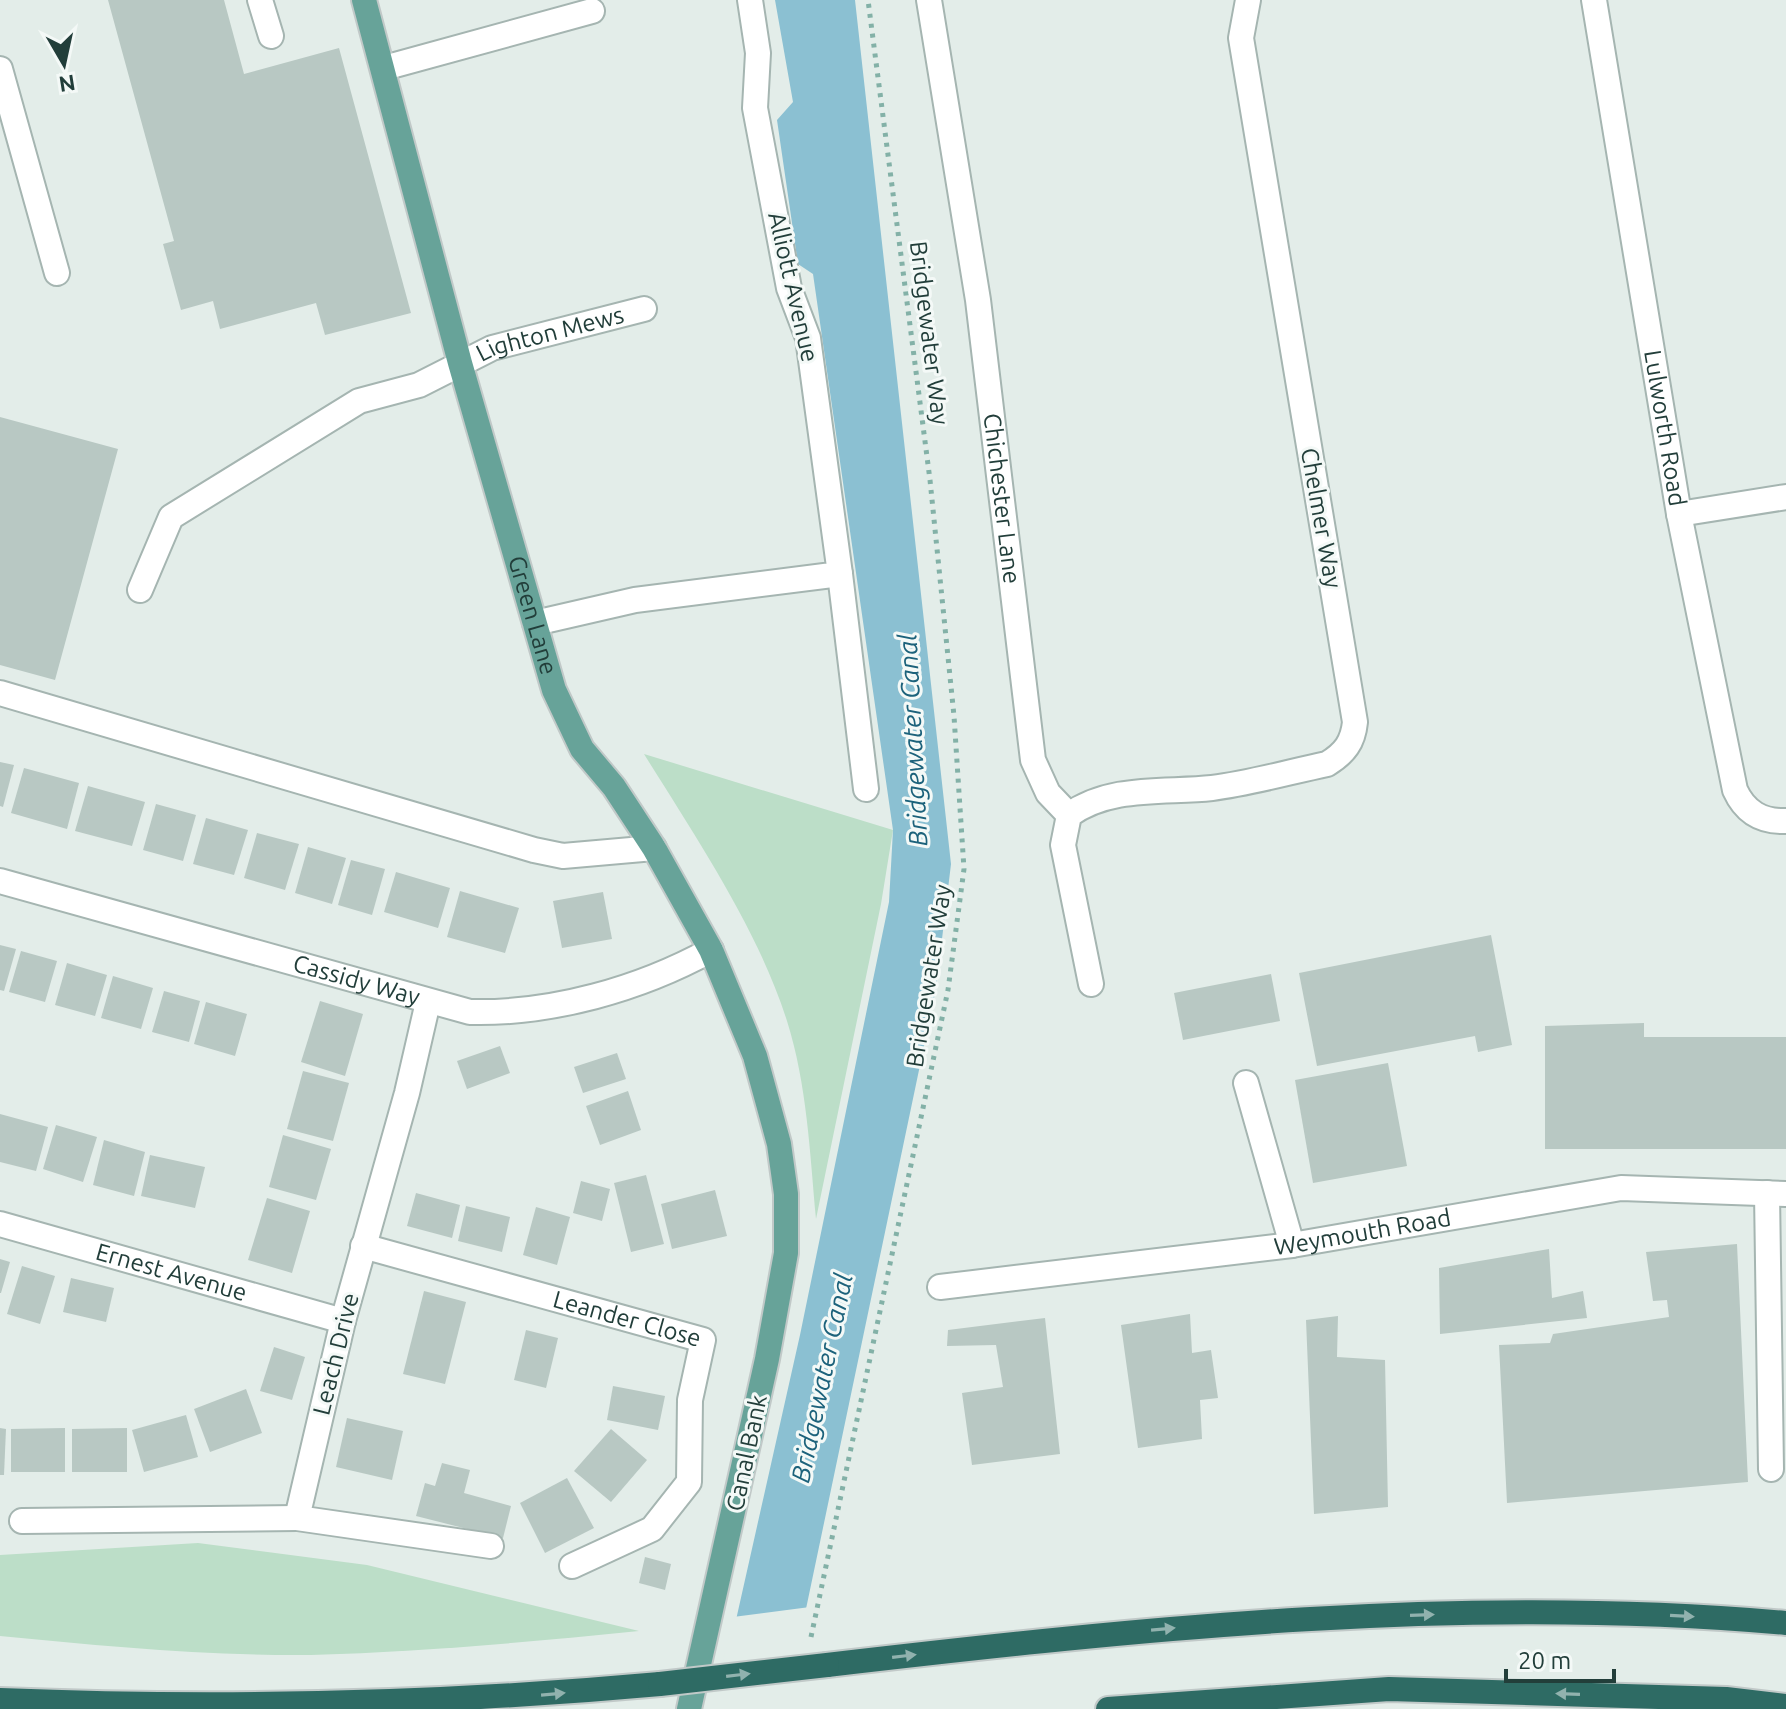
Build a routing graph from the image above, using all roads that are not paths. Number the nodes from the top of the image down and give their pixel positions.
1 (260, 0) edge
2 (364, 0) edge
3 (750, 0) edge
4 (929, 0) edge
5 (1248, 0) edge
6 (1594, 0) edge
7 (592, 11) dead end
8 (271, 36) dead end
9 (384, 68) junction
10 (0, 69) edge
11 (57, 273) dead end
12 (644, 309) dead end
13 (460, 363) junction
14 (1786, 497) edge
15 (1679, 514) junction
16 (840, 574) junction
17 (140, 590) dead end
18 (535, 623) junction
19 (0, 693) edge
20 (866, 789) dead end
21 (1069, 815) junction
22 (1786, 821) edge
23 (654, 848) junction
24 (0, 881) edge
25 (711, 950) junction
26 (1091, 984) dead end
27 (428, 1002) junction
28 (1246, 1083) dead end
29 (1777, 1193) edge
30 (786, 1194) joint
31 (0, 1224) edge
32 (1292, 1245) junction
33 (363, 1246) junction
34 (940, 1287) dead end
35 (343, 1321) junction
36 (1771, 1469) dead end
37 (297, 1518) junction
38 (22, 1521) dead end
39 (491, 1546) dead end
40 (572, 1566) dead end
41 (1786, 1623) edge
42 (0, 1700) edge
43 (1786, 1706) edge
44 (689, 1709) edge
45 (1108, 1709) edge

1 - 8 street
2 - 9 main road, Green Lane
3 - 16 street, Alliott Avenue
4 - 21 street, Chichester Lane
5 - 21 street, Chelmer Way
6 - 15 street, Lulworth Road
7 - 9 street
9 - 13 main road, Green Lane
10 - 11 street
12 - 13 street, Lighton Mews
13 - 17 street, Lighton Mews
13 - 18 main road, Green Lane
14 - 15 street
15 - 22 street, Lulworth Road
16 - 18 street
16 - 20 street, Alliott Avenue
18 - 23 main road, Green Lane
19 - 23 street
21 - 26 street
23 - 25 main road, Green Lane
24 - 27 street, Cassidy Way
25 - 27 street, Cassidy Way
25 - 30 main road, Green Lane
27 - 33 street, Leach Drive
28 - 32 street
29 - 32 street, Weymouth Road
29 - 36 street
30 - 44 main road, Canal Bank
31 - 35 street, Ernest Avenue
32 - 34 street, Weymouth Road
33 - 35 street, Leach Drive
33 - 40 street, Leander Close
35 - 37 street, Leach Drive
37 - 38 street
37 - 39 street
42 -> 41 highway, bridge
43 -> 45 highway

